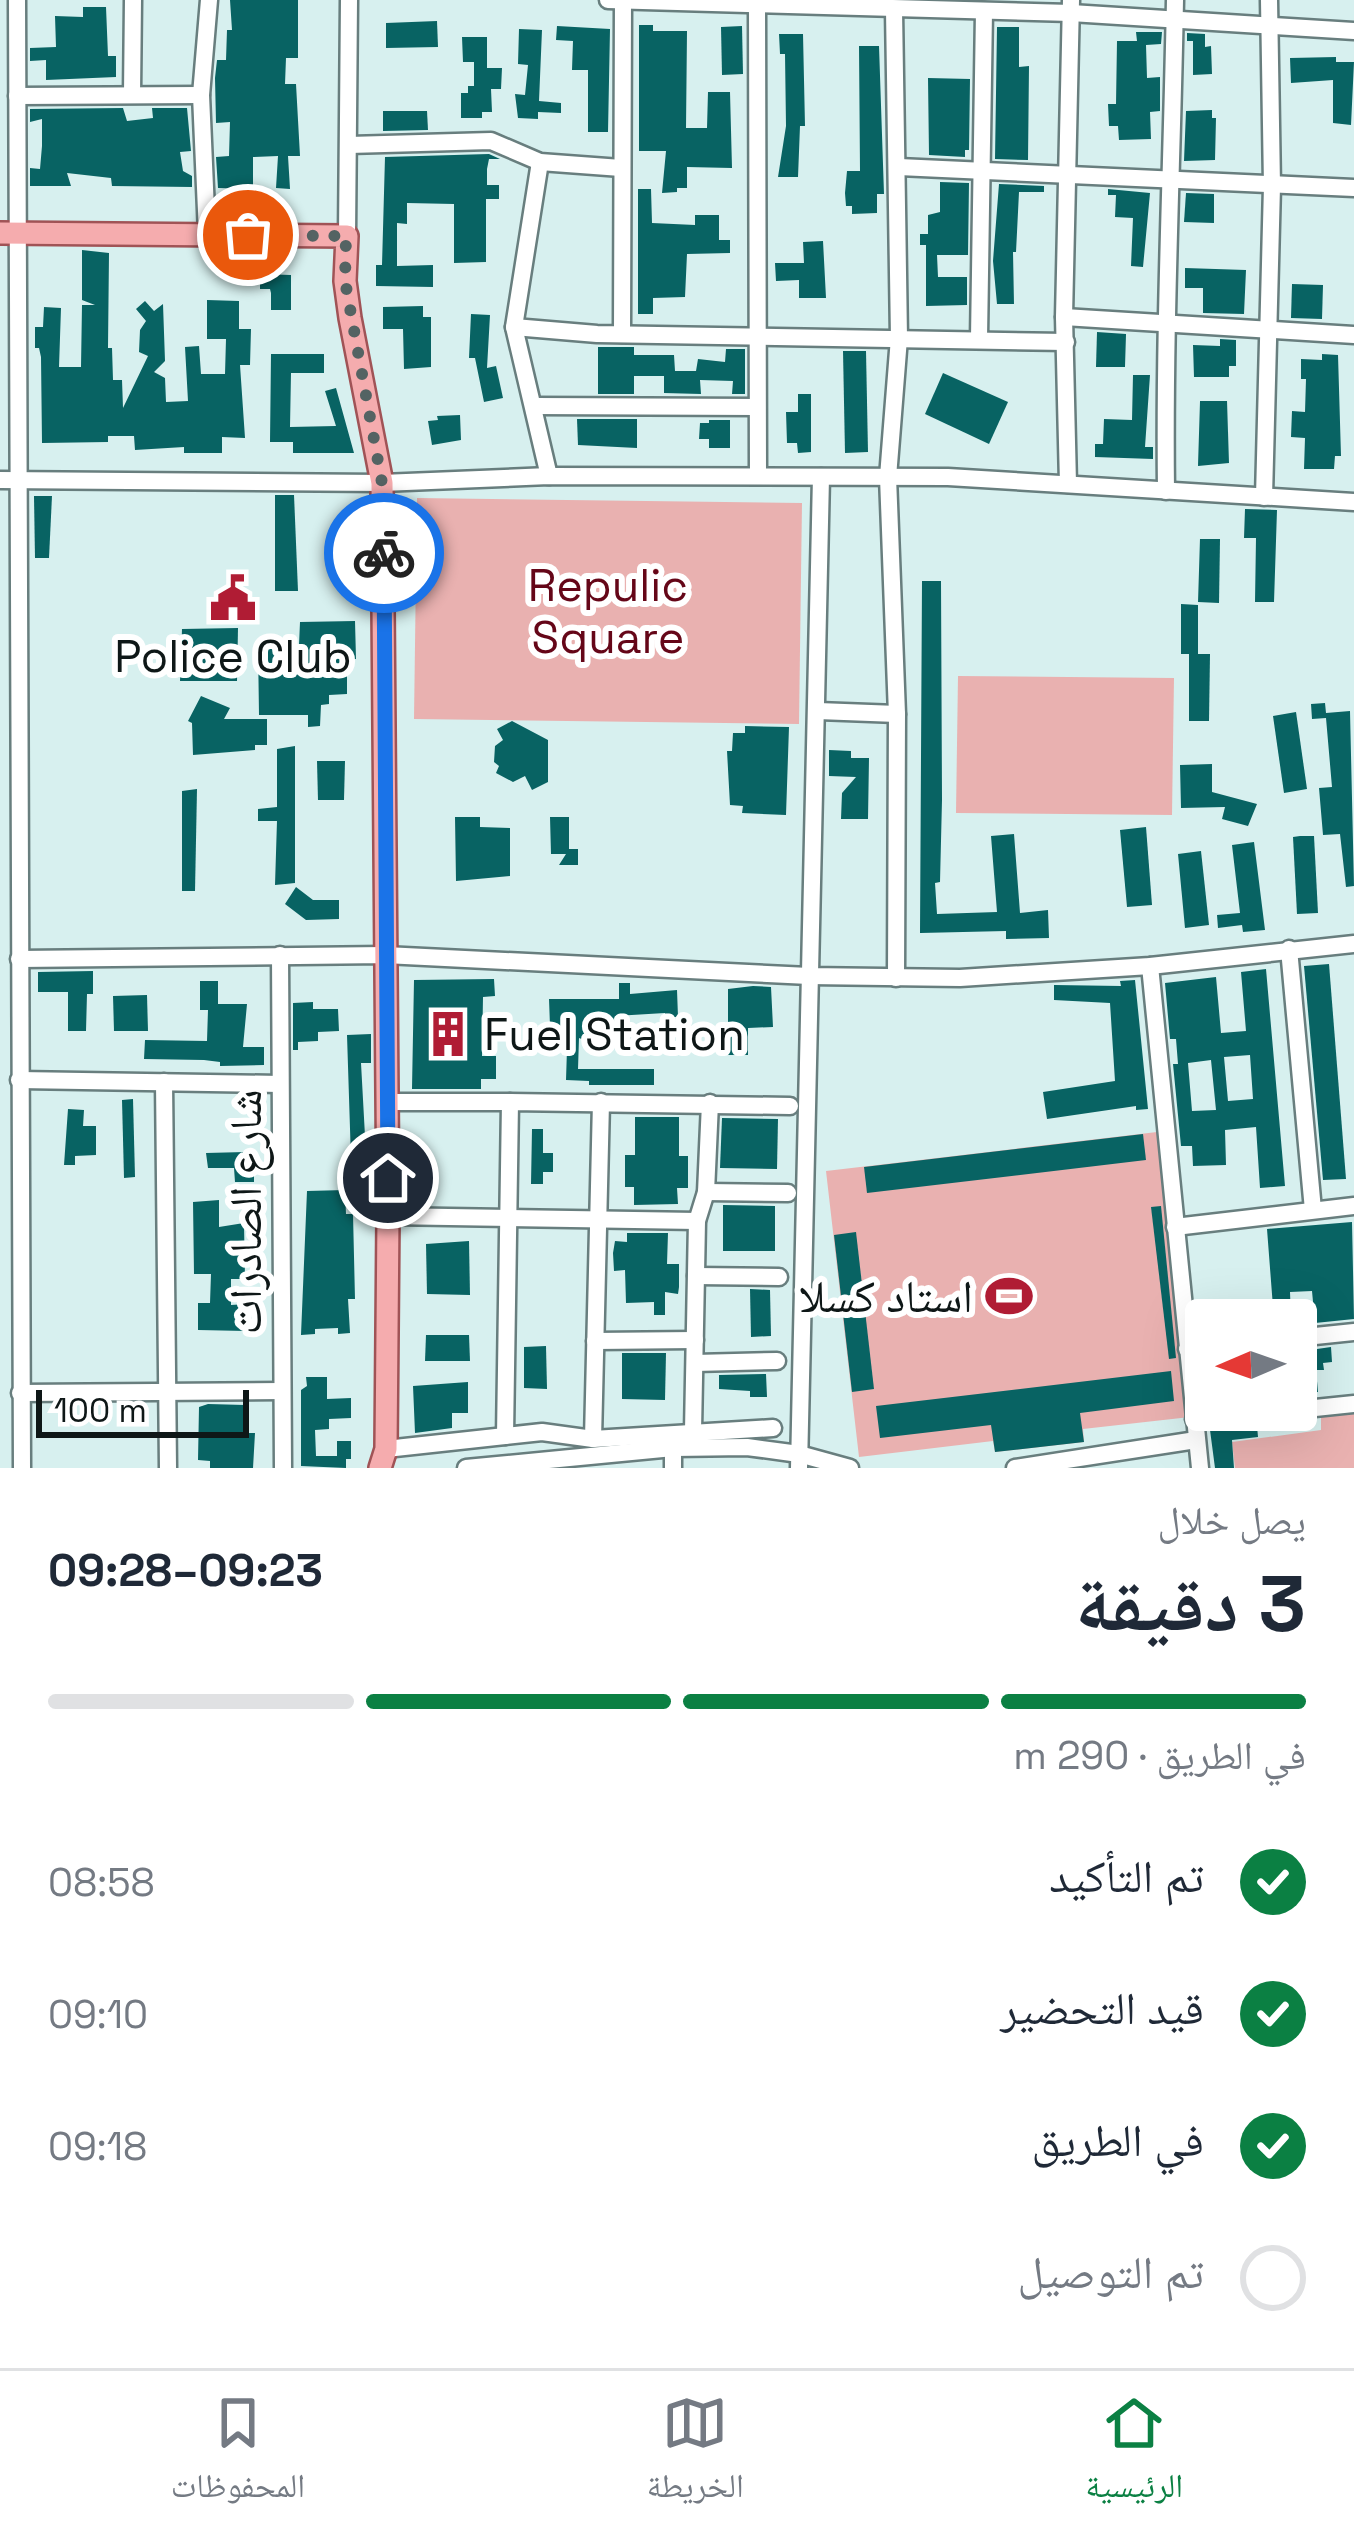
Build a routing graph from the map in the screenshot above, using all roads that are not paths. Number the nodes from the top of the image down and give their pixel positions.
1 (17, 0) edge
2 (133, 0) edge
3 (209, 0) edge
4 (349, 0) edge
5 (608, 0) edge
6 (623, 0) edge
7 (1174, 0) edge
8 (1269, 0) edge
9 (709, 2) edge
10 (834, 3) edge
11 (757, 4) junction
12 (959, 5) edge
13 (1071, 6) edge
14 (894, 10) junction
15 (984, 11) junction
16 (1174, 20) junction
17 (1269, 26) junction
18 (1354, 31) edge
19 (132, 94) junction
20 (201, 95) junction
21 (16, 96) junction
22 (349, 145) junction
23 (540, 162) junction
24 (899, 167) junction
25 (621, 169) junction
26 (981, 170) junction
27 (1067, 173) junction
28 (1172, 178) junction
29 (1273, 185) junction
30 (1354, 188) edge
31 (10, 233) edge
32 (207, 234) junction
33 (346, 236) junction
34 (1064, 317) junction
35 (1164, 325) junction
36 (514, 327) junction
37 (1268, 331) junction
38 (622, 334) junction
39 (755, 335) junction
40 (1354, 335) edge
41 (898, 338) junction
42 (979, 338) junction
43 (1066, 342) junction
44 (535, 406) junction
45 (757, 406) junction
46 (549, 476) junction
47 (758, 476) junction
48 (821, 477) junction
49 (888, 477) junction
50 (8, 480) edge
51 (382, 483) junction
52 (1068, 484) junction
53 (1166, 491) junction
54 (1264, 497) junction
55 (1354, 502) edge
56 (818, 711) junction
57 (897, 714) junction
58 (1354, 947) edge
59 (1289, 949) junction
60 (385, 955) junction
61 (280, 956) junction
62 (20, 959) junction
63 (1150, 966) junction
64 (809, 976) junction
65 (896, 978) junction
66 (19, 1080) junction
67 (164, 1082) junction
68 (280, 1084) junction
69 (388, 1102) junction
70 (510, 1102) junction
71 (602, 1102) junction
72 (710, 1103) junction
73 (790, 1106) dead end
74 (706, 1192) junction
75 (788, 1193) dead end
76 (1354, 1206) edge
77 (1313, 1210) junction
78 (388, 1216) junction
79 (508, 1217) junction
80 (598, 1219) junction
81 (697, 1221) junction
82 (1175, 1227) junction
83 (696, 1276) junction
84 (779, 1277) dead end
85 (1188, 1299) edge
86 (1354, 1332) edge
87 (1317, 1336) edge
88 (695, 1340) junction
89 (595, 1341) junction
90 (777, 1361) dead end
91 (695, 1363) junction
92 (282, 1390) junction
93 (169, 1391) junction
94 (20, 1393) junction
95 (1354, 1404) edge
96 (1317, 1408) edge
97 (773, 1428) dead end
98 (693, 1431) junction
99 (1195, 1431) edge
100 (505, 1436) junction
101 (593, 1439) junction
102 (1196, 1440) junction
103 (673, 1448) junction
104 (383, 1458) edge
105 (799, 1461) edge
106 (569, 1463) edge
107 (22, 1468) edge
108 (168, 1468) edge
109 (283, 1468) edge
110 (467, 1468) edge
111 (673, 1468) edge
112 (850, 1468) edge
113 (1015, 1468) edge
114 (1200, 1468) edge

1 - 21 street
2 - 19 street
3 - 20 street
4 - 22 street
5 - 6 street
6 - 9 street
6 - 25 street
7 - 16 street
8 - 17 street
9 - 11 street
10 - 11 street
10 - 14 street
11 - 39 street
12 - 14 street
12 - 15 street
13 - 15 street
13 - 16 street
13 - 27 street
14 - 24 street
15 - 26 street
16 - 17 street
16 - 28 street
17 - 18 street
17 - 29 street
19 - 20 street
19 - 21 street
20 - 32 street
21 - 31 street
22 - 23 street
22 - 33 street
23 - 25 street
23 - 36 street
24 - 26 street
24 - 41 street
25 - 38 street
26 - 27 street
26 - 42 street
27 - 28 street
27 - 34 street
28 - 29 street
28 - 35 street
29 - 30 street
29 - 37 street
31 - 32 main road
31 - 50 street
32 - 33 main road
33 - 51 main road
34 - 35 street
34 - 43 street
35 - 37 street
35 - 53 street
36 - 38 street
36 - 44 street
37 - 40 street
37 - 54 street
38 - 39 street
39 - 41 street
39 - 45 street
41 - 42 street
41 - 49 street
42 - 43 street
43 - 52 street
44 - 45 street
44 - 46 street
45 - 47 street
46 - 47 street
46 - 51 street
47 - 48 street
48 - 49 street
48 - 56 street
49 - 52 street
49 - 57 street
50 - 51 street
50 - 62 street
51 - 60 main road
52 - 53 street
53 - 54 street
54 - 55 street
56 - 57 street
56 - 64 street
57 - 65 street
58 - 59 street
59 - 63 street
59 - 77 street
60 - 61 street
60 - 64 street
60 - 69 main road
61 - 62 street
61 - 68 street, شارع الصادرات
62 - 66 street
63 - 65 street
63 - 82 street
64 - 65 street
64 - 105 street
66 - 67 street
66 - 94 street
67 - 68 street
67 - 93 street
68 - 92 street, شارع الصادرات
69 - 70 street
69 - 78 main road
70 - 71 street
70 - 79 street
71 - 72 street
71 - 80 street
72 - 73 street
72 - 74 street
74 - 75 street
74 - 81 street
76 - 77 street
77 - 82 street
78 - 79 street
78 - 104 main road
79 - 80 street
79 - 100 street
80 - 81 street
80 - 89 street
81 - 83 street
82 - 85 street
83 - 84 street
83 - 88 street
86 - 87 street
88 - 89 street
88 - 91 street
89 - 101 street
90 - 91 street
91 - 98 street
92 - 93 street
92 - 109 street, شارع الصادرات
93 - 94 street
93 - 108 street
94 - 107 street
95 - 96 street
97 - 98 street
98 - 101 street
99 - 102 street
100 - 101 street
100 - 104 street
102 - 113 street
102 - 114 street
103 - 105 street
103 - 106 street
103 - 111 street
105 - 112 street
106 - 110 street

